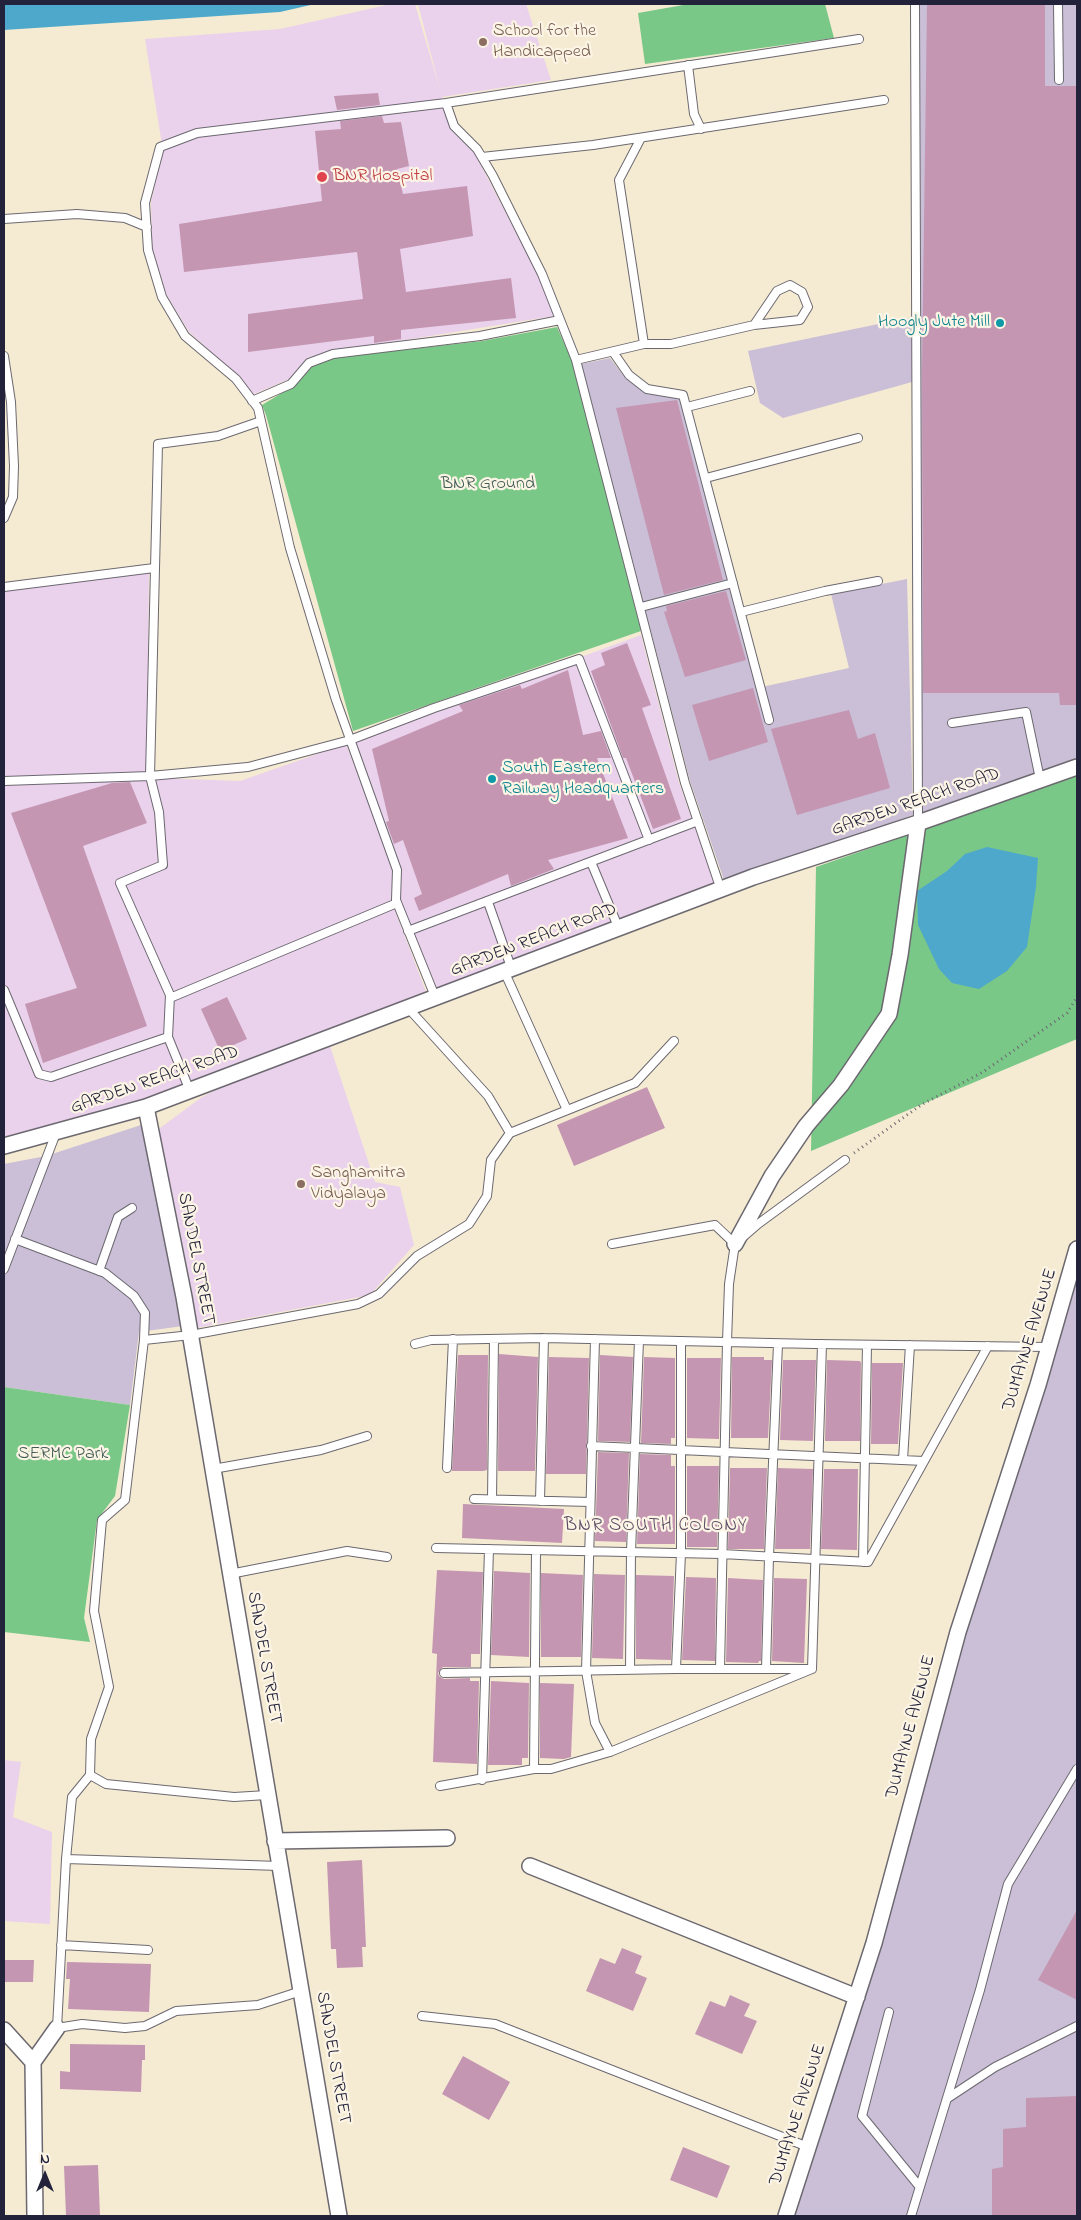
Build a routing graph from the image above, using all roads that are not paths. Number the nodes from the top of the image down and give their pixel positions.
1 (915, 4) edge
2 (1058, 4) edge
3 (858, 38) dead end
4 (688, 65) junction
5 (1059, 80) dead end
6 (884, 100) dead end
7 (446, 103) junction
8 (701, 129) junction
9 (641, 138) junction
10 (482, 157) junction
11 (4, 219) edge
12 (146, 227) junction
13 (560, 320) junction
14 (754, 325) junction
15 (644, 344) junction
16 (613, 352) junction
17 (4, 356) edge
18 (576, 360) junction
19 (750, 391) dead end
20 (252, 401) junction
21 (687, 408) junction
22 (261, 421) junction
23 (858, 438) dead end
24 (706, 478) junction
25 (4, 518) edge
26 (154, 568) junction
27 (878, 581) dead end
28 (733, 583) junction
29 (4, 586) edge
30 (640, 608) junction
31 (741, 612) junction
32 (769, 720) dead end
33 (952, 723) dead end
34 (350, 740) junction
35 (1077, 767) edge
36 (150, 776) junction
37 (1040, 779) junction
38 (4, 781) edge
39 (698, 821) junction
40 (918, 823) junction
41 (650, 840) junction
42 (591, 862) junction
43 (721, 890) junction
44 (488, 902) junction
45 (397, 903) junction
46 (619, 929) junction
47 (408, 931) junction
48 (508, 971) junction
49 (4, 990) edge
50 (170, 998) junction
51 (436, 999) junction
52 (409, 1009) junction
53 (168, 1037) junction
54 (674, 1041) dead end
55 (190, 1091) junction
56 (146, 1108) junction
57 (566, 1110) junction
58 (56, 1133) junction
59 (510, 1133) junction
60 (4, 1146) edge
61 (845, 1160) road end
62 (132, 1208) dead end
63 (15, 1239) junction
64 (612, 1244) dead end
65 (736, 1244) junction
66 (1077, 1249) edge
67 (4, 1269) edge
68 (99, 1271) junction
69 (191, 1336) junction
70 (544, 1338) junction
71 (453, 1339) junction
72 (494, 1339) junction
73 (595, 1339) junction
74 (144, 1340) junction
75 (639, 1340) junction
76 (682, 1341) junction
77 (727, 1342) junction
78 (416, 1344) dead end
79 (778, 1344) junction
80 (822, 1344) junction
81 (867, 1345) junction
82 (910, 1345) junction
83 (988, 1346) junction
84 (1049, 1347) junction
85 (367, 1436) dead end
86 (592, 1446) junction
87 (635, 1448) junction
88 (681, 1450) junction
89 (725, 1452) junction
90 (773, 1454) junction
91 (819, 1456) junction
92 (865, 1458) junction
93 (903, 1460) junction
94 (924, 1461) junction
95 (447, 1468) dead end
96 (213, 1469) junction
97 (474, 1499) dead end
98 (492, 1499) junction
99 (540, 1501) junction
100 (590, 1502) junction
101 (436, 1548) dead end
102 (489, 1549) junction
103 (536, 1551) junction
104 (588, 1552) junction
105 (631, 1552) junction
106 (681, 1554) junction
107 (722, 1554) junction
108 (387, 1557) dead end
109 (768, 1557) junction
110 (817, 1560) junction
111 (863, 1562) junction
112 (230, 1574) junction
113 (676, 1668) junction
114 (720, 1668) junction
115 (766, 1669) junction
116 (812, 1669) junction
117 (586, 1670) junction
118 (630, 1670) junction
119 (535, 1671) junction
120 (485, 1672) junction
121 (444, 1673) dead end
122 (610, 1752) junction
123 (534, 1769) junction
124 (1077, 1769) edge
125 (90, 1775) junction
126 (482, 1780) junction
127 (440, 1786) dead end
128 (268, 1795) junction
129 (447, 1838) dead end
130 (275, 1841) junction
131 (66, 1859) junction
132 (279, 1866) junction
133 (530, 1866) dead end
134 (61, 1945) junction
135 (148, 1950) dead end
136 (301, 1991) junction
137 (857, 1997) junction
138 (889, 2012) dead end
139 (422, 2016) dead end
140 (1077, 2026) edge
141 (57, 2028) junction
142 (4, 2030) edge
143 (33, 2062) junction
144 (948, 2098) junction
145 (808, 2147) junction
146 (919, 2186) junction
147 (35, 2216) edge
148 (339, 2216) edge
149 (786, 2216) edge
150 (911, 2216) edge

1 - 40 lane
2 - 5 lane
3 - 4 lane
4 - 7 lane
4 - 8 lane
6 - 8 lane
7 - 10 lane
7 - 12 lane
8 - 9 lane
9 - 10 lane
9 - 15 lane
10 - 13 lane
11 - 12 lane
12 - 20 lane
13 - 18 lane
13 - 20 lane
14 - 14 lane
14 - 15 lane
15 - 16 lane
16 - 18 lane
16 - 21 lane
17 - 25 lane
18 - 30 lane
19 - 21 lane
20 - 22 lane
21 - 24 lane
22 - 26 lane
22 - 34 lane
23 - 24 lane
24 - 28 lane
26 - 29 lane
26 - 36 lane
27 - 31 lane
28 - 30 lane
28 - 31 lane
30 - 39 lane
31 - 32 lane
33 - 37 lane
34 - 36 lane
34 - 41 lane
34 - 45 lane
35 - 37 street, GARDEN REACH ROAD
36 - 38 lane
36 - 50 lane
37 - 40 street, GARDEN REACH ROAD
39 - 41 lane
39 - 43 lane
40 - 43 street, GARDEN REACH ROAD
40 - 65 street
41 - 42 lane
42 - 44 lane
42 - 46 lane
43 - 46 street, GARDEN REACH ROAD
44 - 47 lane
44 - 48 lane
45 - 47 lane
45 - 50 lane
46 - 48 street, GARDEN REACH ROAD
47 - 51 lane
48 - 51 street, GARDEN REACH ROAD
48 - 57 lane
49 - 53 lane
50 - 53 lane
51 - 52 street, GARDEN REACH ROAD
52 - 55 street, GARDEN REACH ROAD
52 - 59 lane
53 - 55 lane
54 - 57 lane
55 - 56 street, GARDEN REACH ROAD
56 - 58 street, GARDEN REACH ROAD
56 - 69 street, SANDEL STREET
57 - 59 lane
58 - 60 street, GARDEN REACH ROAD
58 - 63 lane
59 - 69 lane
61 - 65 lane
62 - 68 lane
63 - 67 lane
63 - 68 lane
64 - 65 lane
65 - 77 lane
66 - 84 street, DUMAYNE AVENUE
68 - 74 lane
69 - 74 lane
69 - 96 street, SANDEL STREET
70 - 72 lane
70 - 73 lane
70 - 99 lane
71 - 72 lane
71 - 78 lane
71 - 95 lane
72 - 98 lane
73 - 75 lane
73 - 86 lane
74 - 125 lane
75 - 76 lane
75 - 87 lane
76 - 77 lane
76 - 88 lane
77 - 79 lane
77 - 89 lane
79 - 80 lane
79 - 90 lane
80 - 81 lane
80 - 91 lane
81 - 82 lane
81 - 92 lane
82 - 83 lane
82 - 93 lane
83 - 84 lane
83 - 94 lane
84 - 137 street, DUMAYNE AVENUE
85 - 96 lane
86 - 87 lane
86 - 100 lane
87 - 88 lane
87 - 105 lane
88 - 89 lane
88 - 106 lane
89 - 90 lane
89 - 107 lane
90 - 91 lane
90 - 109 lane
91 - 92 lane
91 - 110 lane
92 - 93 lane
92 - 111 lane
93 - 94 lane
94 - 111 lane
96 - 112 street, SANDEL STREET
97 - 98 lane
98 - 99 lane
99 - 100 lane
100 - 104 lane
101 - 102 lane
102 - 103 lane
102 - 120 lane
103 - 104 lane
103 - 119 lane
104 - 105 lane
104 - 117 lane
105 - 106 lane
105 - 118 lane
106 - 107 lane
106 - 113 lane
107 - 109 lane
107 - 114 lane
108 - 112 lane
109 - 110 lane
109 - 115 lane
110 - 111 lane
110 - 116 lane
112 - 128 street, SANDEL STREET
113 - 114 lane
113 - 118 lane
114 - 115 lane
115 - 116 lane
116 - 122 lane
117 - 118 lane
117 - 119 lane
117 - 122 lane
119 - 120 lane
119 - 123 lane
120 - 121 lane
120 - 126 lane
122 - 123 lane
123 - 126 lane
124 - 144 lane
125 - 128 lane
125 - 131 lane
126 - 127 lane
128 - 130 street, SANDEL STREET
129 - 130 street
130 - 132 street, SANDEL STREET
131 - 132 lane
131 - 134 lane
132 - 136 street, SANDEL STREET
133 - 137 street
134 - 135 lane
134 - 141 lane
136 - 141 lane
136 - 148 street, SANDEL STREET
137 - 145 street, DUMAYNE AVENUE
138 - 146 lane
139 - 145 lane
140 - 144 lane
141 - 143 street
142 - 143 street
143 - 147 street
144 - 146 lane
145 - 149 street, DUMAYNE AVENUE
146 - 150 lane

